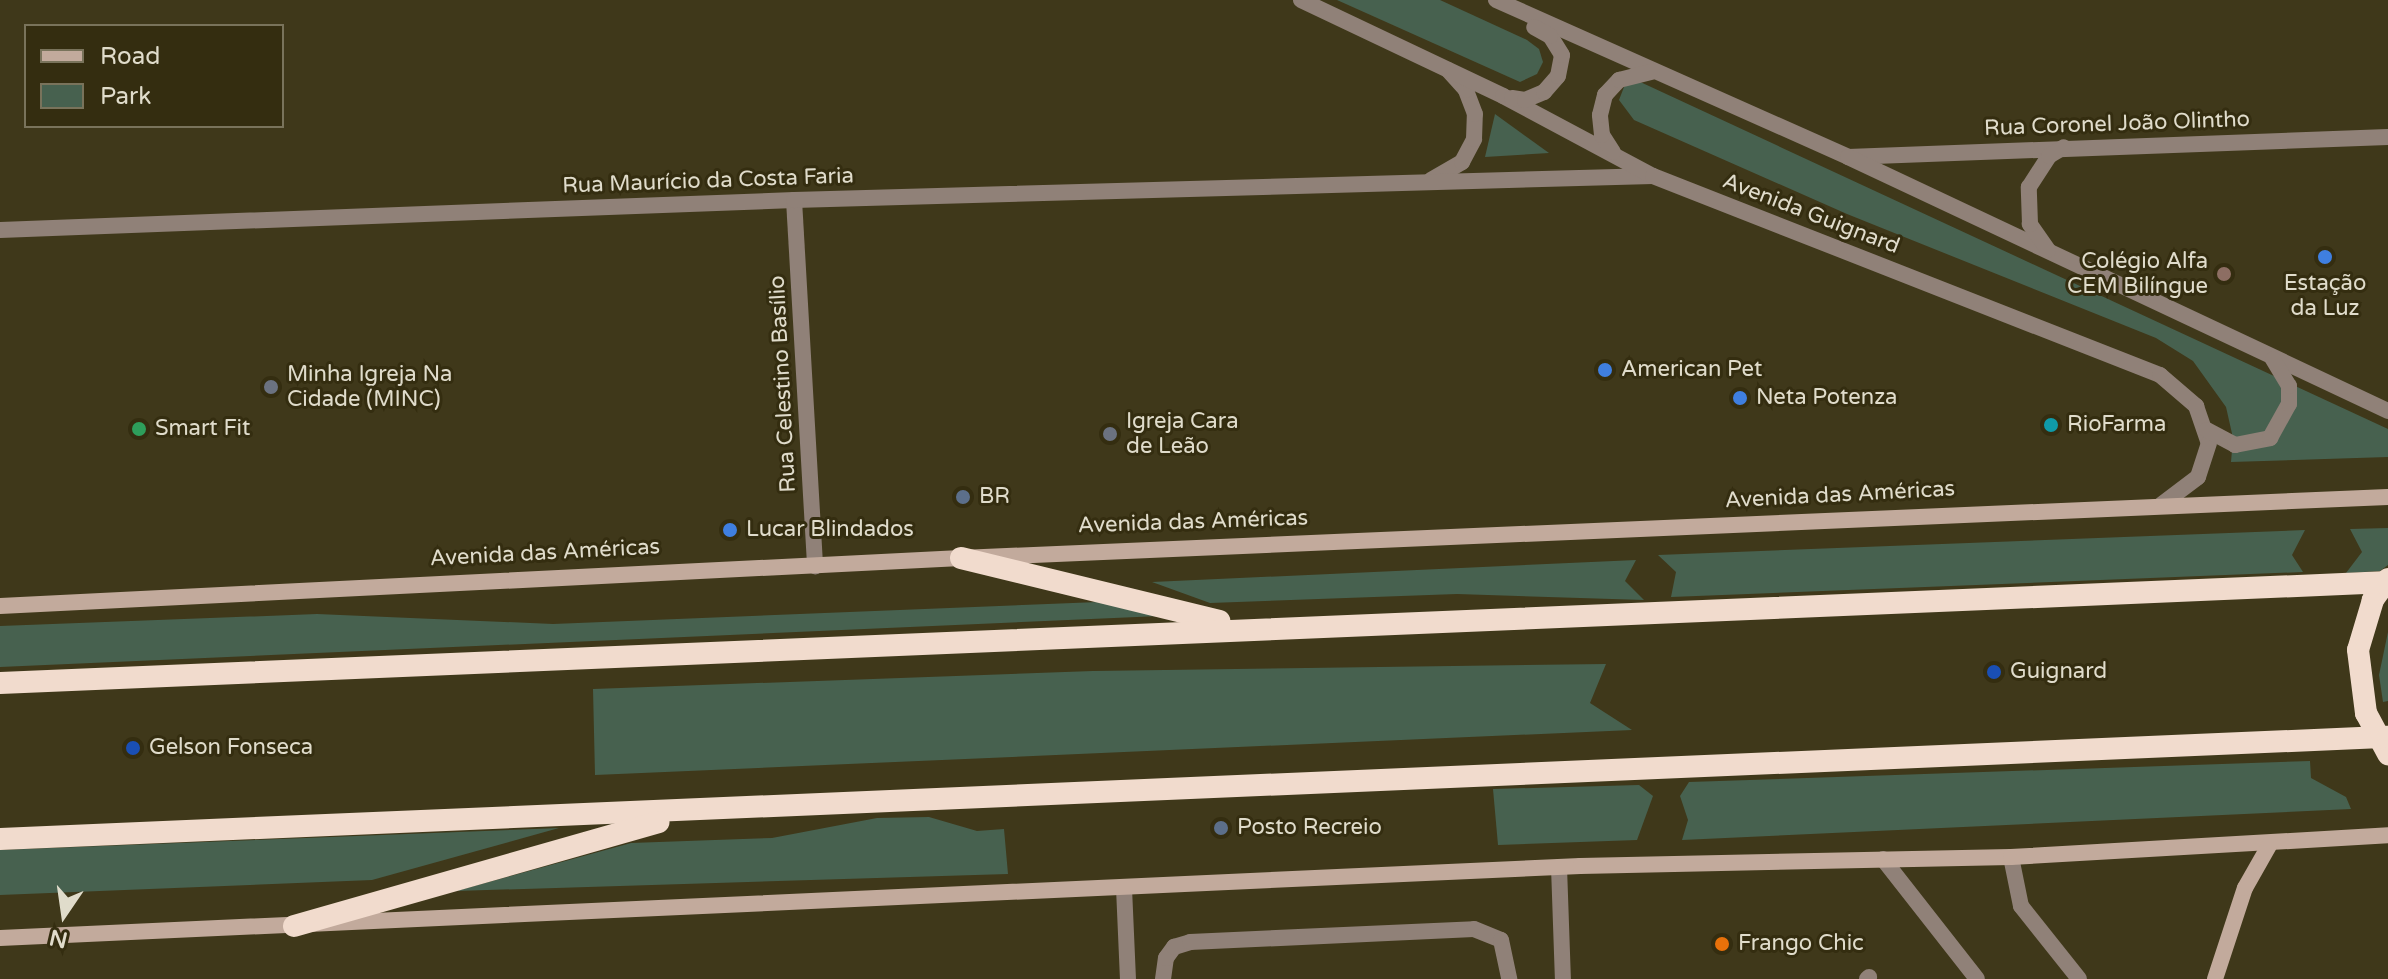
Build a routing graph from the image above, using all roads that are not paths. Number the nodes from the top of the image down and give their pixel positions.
1 (1301, 0) edge
2 (1495, 0) edge
3 (1448, 70) junction
4 (1658, 72) junction
5 (1503, 96) junction
6 (2388, 137) edge
7 (2064, 147) junction
8 (1613, 152) junction
9 (1848, 157) junction
10 (1653, 176) junction
11 (1418, 184) junction
12 (794, 200) junction
13 (0, 230) edge
14 (2052, 254) junction
15 (2270, 356) junction
16 (2388, 411) edge
17 (2207, 430) junction
18 (2388, 497) edge
19 (2161, 505) junction
20 (961, 558) junction
21 (815, 566) junction
22 (2387, 581) edge
23 (0, 606) edge
24 (1243, 627) junction
25 (0, 683) edge
26 (2385, 743) edge
27 (691, 813) junction
28 (2388, 835) edge
29 (0, 839) edge
30 (2270, 844) junction
31 (2011, 857) junction
32 (1883, 859) junction
33 (1559, 867) junction
34 (1124, 888) junction
35 (294, 926) junction
36 (0, 938) edge
37 (1128, 979) edge
38 (1163, 979) edge
39 (1509, 979) edge
40 (1563, 979) edge
41 (1977, 979) edge
42 (2079, 979) edge
43 (2215, 979) edge

1 - 3 street, Avenida Guignard
2 - 4 street
2 - 5 street
3 - 5 street, Avenida Guignard
3 - 11 street, Rua Maurício da Costa Faria
4 - 8 street
4 - 9 street
5 - 8 street, Avenida Guignard
6 - 7 street, Rua Coronel João Olintho
7 - 9 street, Rua Coronel João Olintho
7 - 14 street
8 - 10 street, Avenida Guignard
9 - 14 street
10 - 11 street, Rua Maurício da Costa Faria
10 - 17 street, Avenida Guignard
11 - 12 street, Rua Maurício da Costa Faria
12 - 13 street, Rua Maurício da Costa Faria
12 - 21 street, Rua Celestino Basílio
14 - 15 street
15 - 16 street
15 - 17 street
17 - 19 street
18 - 19 main road, Avenida das Américas
19 - 20 main road, Avenida das Américas
20 - 21 main road, Avenida das Américas
20 - 24 highway
21 - 23 main road, Avenida das Américas
22 - 24 highway
22 - 26 highway
24 - 25 highway
26 - 27 highway
27 - 29 highway
27 - 35 highway
28 - 30 main road
30 - 31 main road
30 - 43 main road
31 - 32 main road
31 - 42 street
32 - 33 main road
32 - 41 street
33 - 34 main road
33 - 40 street
34 - 35 main road
34 - 37 street
35 - 36 main road
38 - 39 street

